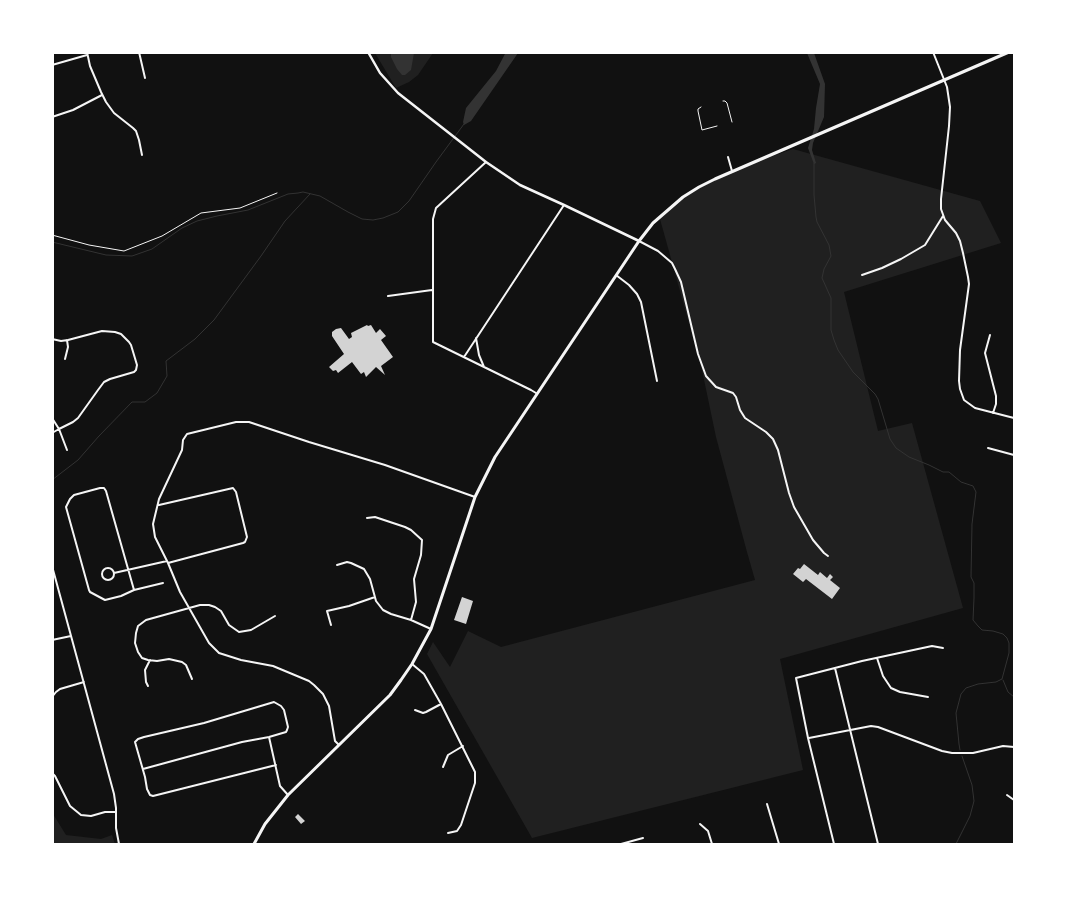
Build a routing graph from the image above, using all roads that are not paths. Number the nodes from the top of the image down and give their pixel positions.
1 (139, 52) edge
2 (368, 52) edge
3 (933, 52) edge
4 (1009, 52) edge
5 (87, 54) edge
6 (52, 65) edge
7 (145, 78) dead end
8 (944, 80) junction
9 (102, 95) junction
10 (723, 101) dead end
11 (701, 107) dead end
12 (52, 118) edge
13 (732, 122) dead end
14 (717, 126) dead end
15 (142, 155) dead end
16 (728, 157) dead end
17 (486, 162) junction
18 (732, 171) junction
19 (564, 204) junction
20 (943, 216) junction
21 (638, 241) junction
22 (616, 275) junction
23 (862, 275) dead end
24 (432, 290) junction
25 (388, 296) dead end
26 (990, 335) dead end
27 (476, 338) junction
28 (52, 339) edge
29 (67, 340) junction
30 (464, 357) junction
31 (65, 358) dead end
32 (484, 367) junction
33 (657, 381) dead end
34 (536, 394) junction
35 (993, 412) junction
36 (52, 418) edge
37 (1014, 418) edge
38 (58, 428) junction
39 (52, 433) edge
40 (988, 448) dead end
41 (67, 450) dead end
42 (1014, 455) edge
43 (476, 497) junction
44 (158, 506) junction
45 (367, 518) dead end
46 (828, 556) dead end
47 (167, 562) junction
48 (337, 565) dead end
49 (52, 566) edge
50 (129, 570) junction
51 (114, 573) junction
52 (163, 583) dead end
53 (134, 590) junction
54 (375, 597) junction
55 (189, 608) junction
56 (275, 616) dead end
57 (411, 620) junction
58 (331, 625) dead end
59 (431, 629) junction
60 (71, 636) junction
61 (52, 640) edge
62 (943, 648) dead end
63 (877, 658) junction
64 (150, 660) junction
65 (412, 664) junction
66 (836, 668) junction
67 (192, 679) dead end
68 (84, 682) junction
69 (148, 686) dead end
70 (52, 697) edge
71 (928, 697) dead end
72 (442, 704) junction
73 (415, 710) dead end
74 (850, 729) junction
75 (269, 737) junction
76 (808, 738) junction
77 (339, 745) junction
78 (463, 746) junction
79 (1014, 747) edge
80 (276, 765) junction
81 (443, 766) dead end
82 (143, 769) junction
83 (52, 773) edge
84 (1007, 795) dead end
85 (288, 796) junction
86 (1014, 800) edge
87 (767, 804) dead end
88 (116, 812) junction
89 (700, 824) dead end
90 (448, 833) dead end
91 (643, 838) dead end
92 (118, 844) edge
93 (254, 844) edge
94 (621, 844) edge
95 (712, 844) edge
96 (780, 844) edge
97 (834, 844) edge
98 (878, 844) edge

1 - 7 street
2 - 17 street
3 - 8 street
4 - 8 main road
5 - 6 street
5 - 9 street
8 - 18 main road
8 - 20 street
9 - 12 street
9 - 15 street
10 - 13 lane
11 - 14 lane
16 - 18 street
17 - 19 street
17 - 24 street
18 - 21 main road
19 - 21 street
19 - 27 street
20 - 23 street
20 - 35 street
21 - 22 main road
21 - 46 street
22 - 33 street
22 - 34 main road
24 - 25 street
24 - 30 street
26 - 35 street
27 - 30 street
27 - 32 street
28 - 29 street
29 - 31 street
29 - 38 street
30 - 32 street
32 - 34 street
34 - 43 main road
35 - 37 street
36 - 38 street
38 - 39 street
38 - 41 street
40 - 42 street
43 - 44 street
43 - 59 main road
44 - 47 street
44 - 47 street
45 - 57 street
47 - 50 street
47 - 55 street
48 - 54 street
49 - 60 street
50 - 51 street
50 - 53 street
50 - 53 street
51 - 51 street
52 - 53 street
54 - 57 street
54 - 58 street
55 - 56 street
55 - 64 street
55 - 77 street
57 - 59 street
59 - 65 main road
60 - 61 street
60 - 68 street
62 - 63 street
63 - 66 street
63 - 71 street
64 - 67 street
64 - 69 street
65 - 72 street
65 - 77 main road
66 - 74 street
66 - 76 street
68 - 70 street
68 - 88 street
72 - 73 street
72 - 78 street
74 - 76 street
74 - 79 street
74 - 98 street
75 - 80 street
75 - 82 street
75 - 82 street
76 - 97 street
77 - 85 main road
78 - 81 street
78 - 90 street
80 - 82 street
80 - 85 street
83 - 88 street
84 - 86 street
85 - 93 main road
87 - 96 street
88 - 92 street
89 - 95 street
91 - 94 street

